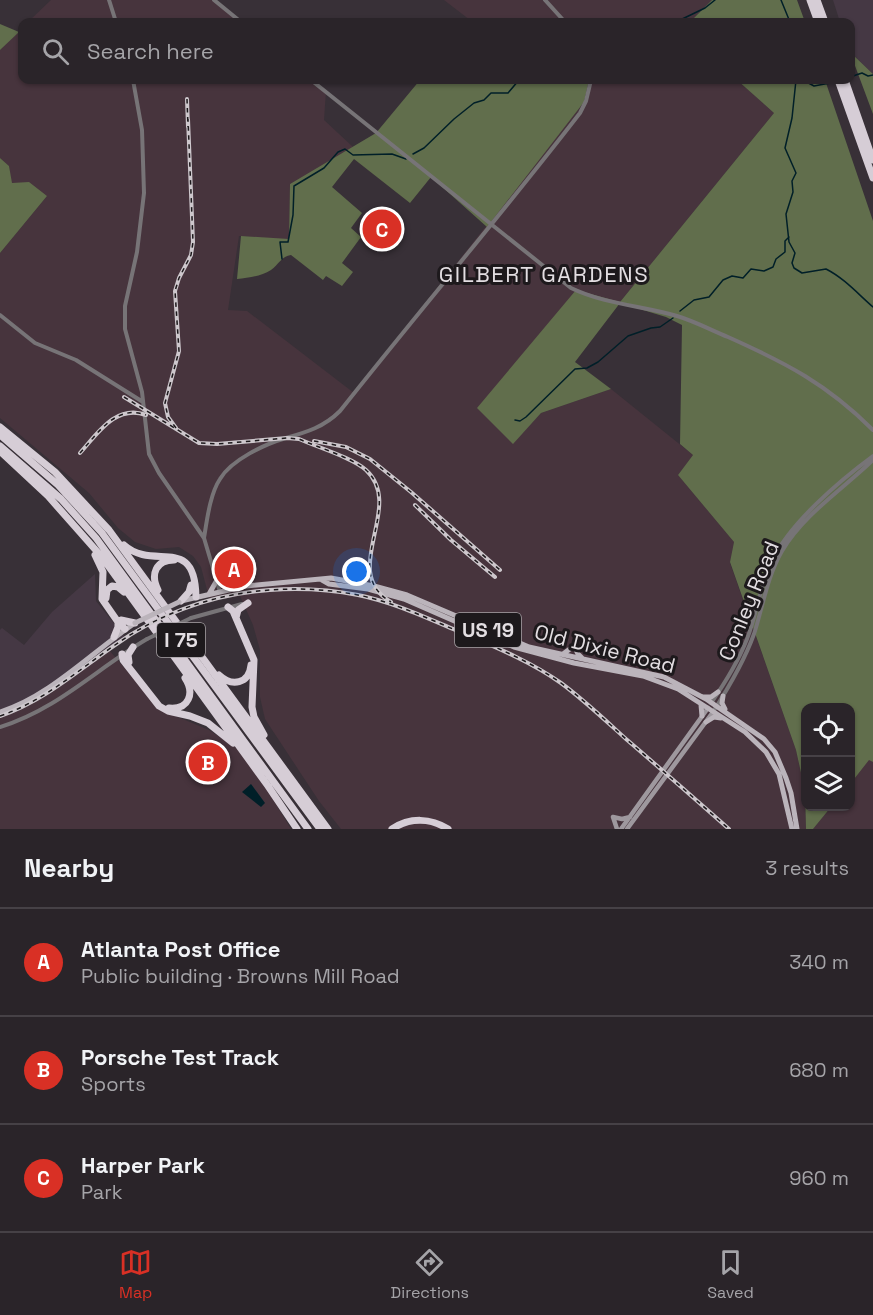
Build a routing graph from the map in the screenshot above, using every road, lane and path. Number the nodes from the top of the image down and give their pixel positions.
1 (109, 0) edge
2 (214, 0) edge
3 (545, 0) edge
4 (810, 0) edge
5 (818, 0) edge
6 (115, 18) edge
7 (236, 18) edge
8 (561, 18) edge
9 (817, 18) edge
10 (824, 18) edge
11 (134, 84) edge
12 (316, 84) edge
13 (590, 84) edge
14 (839, 84) edge
15 (846, 84) edge
16 (873, 160) edge
17 (873, 178) edge
18 (492, 226) junction
19 (0, 315) edge
20 (143, 402) junction
21 (0, 427) edge
22 (873, 430) edge
23 (0, 435) edge
24 (0, 446) edge
25 (0, 451) edge
26 (873, 458) edge
27 (32, 461) junction
28 (77, 527) junction
29 (109, 530) junction
30 (204, 538) junction
31 (217, 580) junction
32 (191, 585) junction
33 (220, 592) junction
34 (209, 594) junction
35 (196, 597) junction
36 (406, 597) junction
37 (180, 601) junction
38 (248, 603) joint
39 (228, 607) junction
40 (169, 610) junction
41 (144, 614) junction
42 (236, 618) junction
43 (119, 621) junction
44 (135, 623) junction
45 (126, 629) junction
46 (155, 630) junction
47 (114, 637) junction
48 (133, 647) junction
49 (122, 654) junction
50 (561, 655) junction
51 (203, 657) junction
52 (583, 659) junction
53 (129, 663) junction
54 (721, 694) junction
55 (700, 699) junction
56 (712, 707) junction
57 (0, 712) edge
58 (727, 713) junction
59 (702, 716) junction
60 (723, 718) junction
61 (706, 722) junction
62 (0, 727) edge
63 (284, 768) junction
64 (268, 786) junction
65 (630, 817) junction
66 (307, 828) edge
67 (297, 829) edge
68 (315, 829) edge
69 (320, 829) edge
70 (329, 829) edge
71 (392, 829) edge
72 (399, 829) edge
73 (440, 829) edge
74 (448, 829) edge
75 (619, 829) edge
76 (627, 829) edge
77 (792, 829) edge
78 (797, 829) edge

1 - 6 street
2 - 7 street
3 - 8 street
4 - 9 highway
5 - 10 highway
11 - 20 street
12 - 18 street
13 - 18 street
14 - 17 highway
15 - 16 highway
18 - 22 street
18 - 30 street
19 - 20 street
20 - 30 street
21 - 29 highway
23 - 27 highway, I 75
24 - 66 highway, I 75
25 - 28 highway
26 - 54 street, Conley Road
27 - 68 highway
27 - 69 highway, I 75
28 - 41 highway
28 - 43 highway
29 - 35 highway
29 - 40 highway
30 - 31 street
31 - 33 street
31 - 34 main road
32 - 35 highway
32 - 37 highway
32 - 40 highway
33 - 34 main road, US 19
33 - 36 main road, US 19
34 - 35 main road, US 19
35 - 37 main road, US 19
36 - 50 main road, Old Dixie Road / US 19
36 - 55 main road, Old Dixie Road / US 19
37 - 41 main road, US 19, bridge
38 - 39 street
38 - 42 highway
39 - 42 highway
39 - 48 street, bridge
39 - 51 highway
40 - 51 highway
41 - 43 highway
41 - 44 main road, US 19, bridge
41 - 46 highway
42 - 63 highway
43 - 44 highway
43 - 45 highway
43 - 47 highway
44 - 45 main road, US 19
45 - 47 main road, US 19
46 - 53 highway
46 - 64 highway
47 - 57 main road, US 19
48 - 49 street
48 - 53 highway
49 - 53 highway
49 - 62 street
49 - 64 highway
50 - 52 main road, Old Dixie Road / US 19
50 - 52 main road
51 - 63 highway
52 - 55 main road, Old Dixie Road / US 19
54 - 55 main road
54 - 56 street, Conley Road
54 - 58 main road
55 - 56 main road, Old Dixie Road / US 19
55 - 59 main road
56 - 58 main road, Old Dixie Road / US 19
56 - 59 main road
56 - 60 main road, Old Dixie Road
56 - 61 main road
58 - 78 main road, Old Dixie Road / US 19
59 - 65 main road
60 - 61 main road
60 - 77 main road, Old Dixie Road
61 - 76 main road
63 - 70 highway
64 - 67 highway
65 - 75 main road
65 - 75 main road
71 - 74 highway
72 - 73 highway

